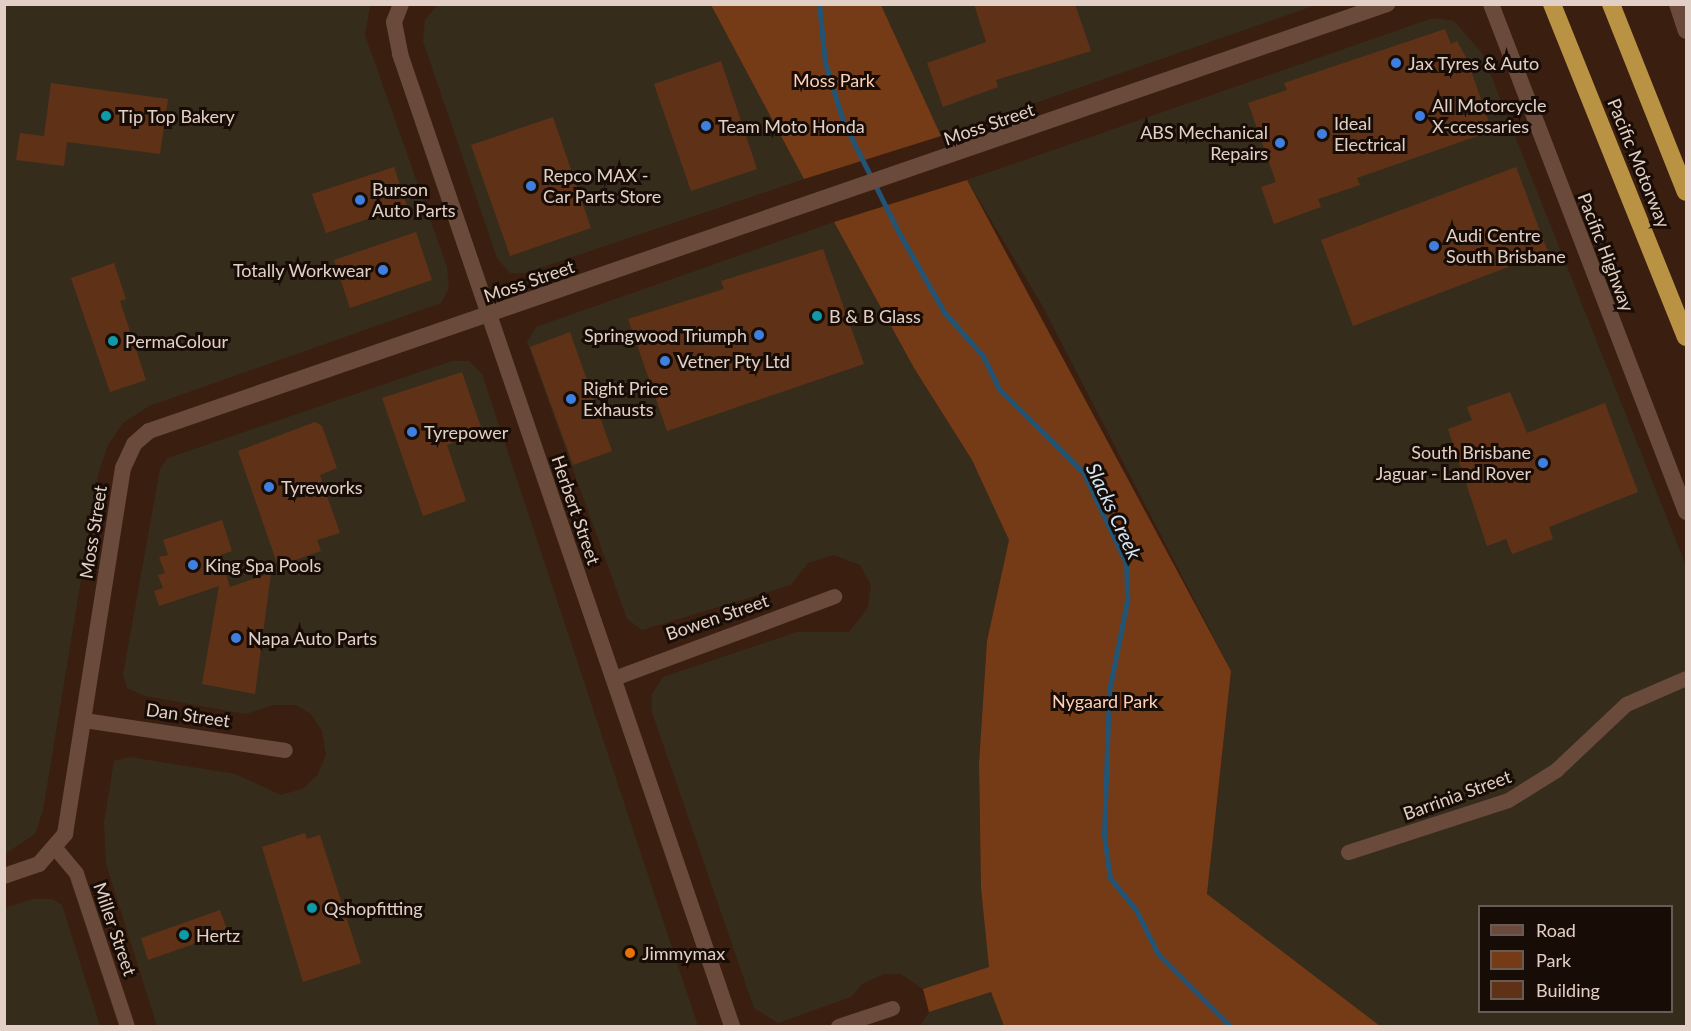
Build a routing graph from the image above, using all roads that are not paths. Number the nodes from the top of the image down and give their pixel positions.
1 (401, 4) edge
2 (1387, 4) edge
3 (1491, 4) edge
4 (1552, 4) edge
5 (1611, 4) edge
6 (1677, 4) edge
7 (1686, 31) edge
8 (1686, 192) edge
9 (487, 316) junction
10 (1686, 337) edge
11 (1686, 512) edge
12 (834, 596) dead end
13 (614, 678) junction
14 (1686, 678) edge
15 (84, 720) junction
16 (285, 750) dead end
17 (56, 849) junction
18 (1348, 852) dead end
19 (4, 876) edge
20 (892, 1008) dead end
21 (127, 1026) edge
22 (732, 1026) edge
23 (838, 1026) edge

1 - 9 street, Herbert Street
2 - 9 street, Moss Street
3 - 11 street, Pacific Highway
4 - 10 highway, Pacific Motorway
5 - 8 highway, Pacific Motorway
6 - 7 street
9 - 13 street, Herbert Street
9 - 15 street, Moss Street
12 - 13 street, Bowen Street
13 - 22 street, Herbert Street
14 - 18 street, Barrinia Street
15 - 16 street, Dan Street
15 - 17 street, Moss Street
17 - 19 street
17 - 21 street, Miller Street
20 - 23 street

